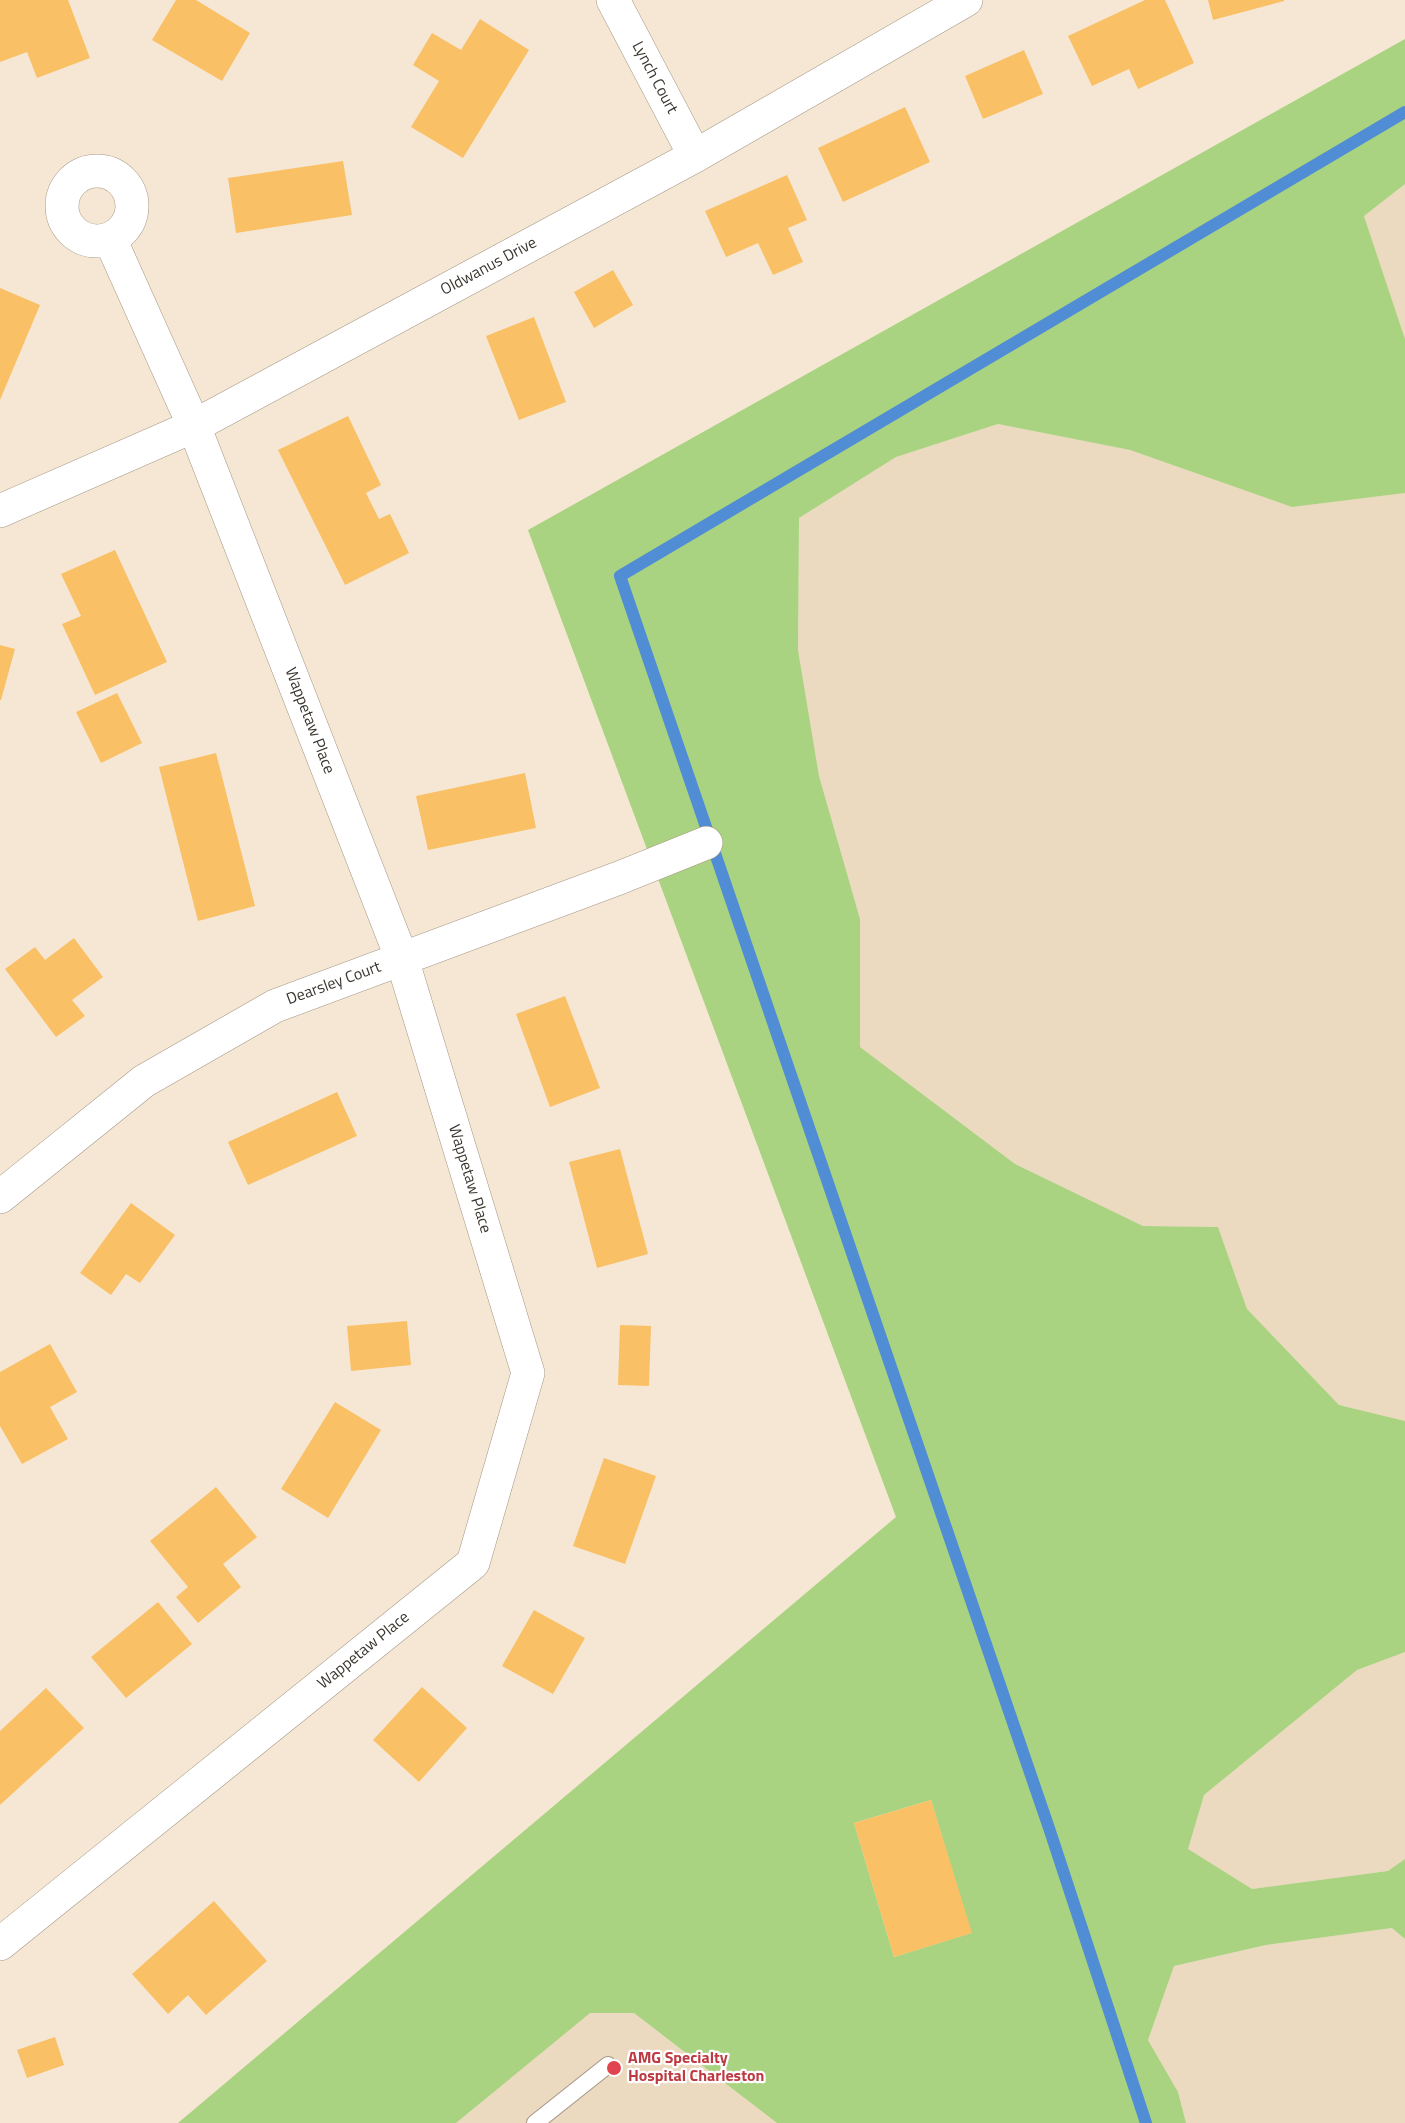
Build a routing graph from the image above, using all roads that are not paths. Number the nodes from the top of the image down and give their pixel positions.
1 (613, 0) edge
2 (966, 0) edge
3 (695, 156) junction
4 (110, 239) dead end
5 (194, 426) junction
6 (0, 512) edge
7 (706, 843) dead end
8 (402, 959) junction
9 (0, 1197) edge
10 (0, 1944) edge
11 (608, 2065) dead end
12 (535, 2123) edge

1 - 3 street, Lynch Court
2 - 3 street, Oldwanus Drive
3 - 5 street, Oldwanus Drive
4 - 5 street, Wappetaw Place
5 - 6 street, Oldwanus Drive
5 - 8 street, Wappetaw Place
7 - 8 street, Dearsley Court
8 - 9 street, Dearsley Court
8 - 10 street, Wappetaw Place
11 - 12 lane

